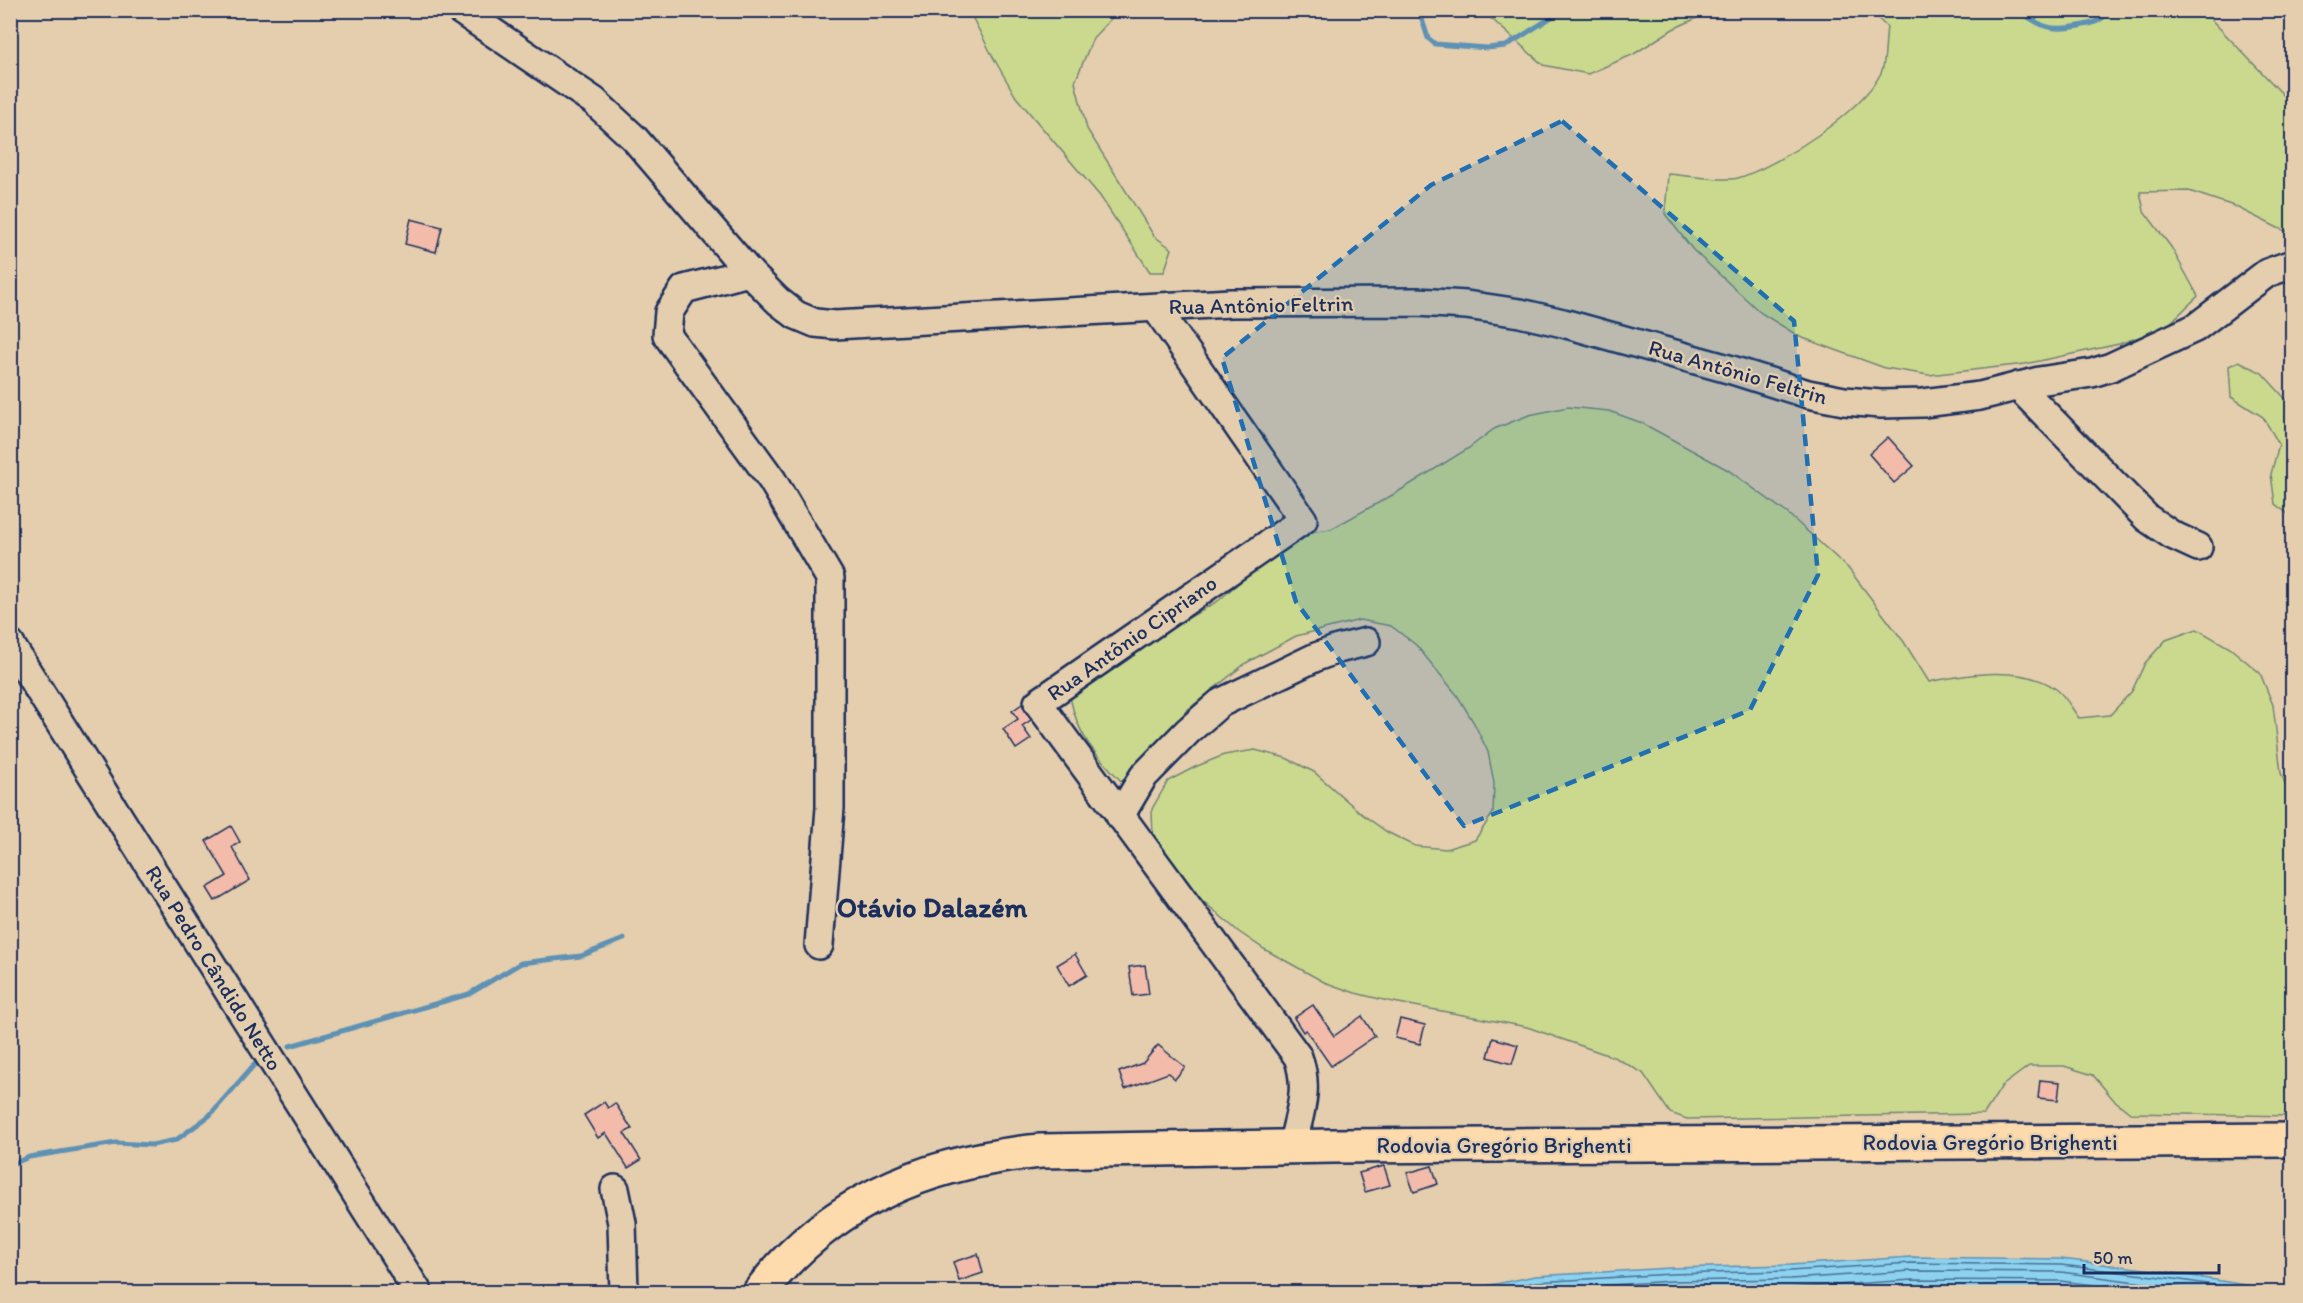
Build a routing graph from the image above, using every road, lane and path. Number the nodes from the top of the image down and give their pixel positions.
1 (460, 10) edge
2 (2292, 264) edge
3 (749, 272) junction
4 (1156, 308) junction
5 (2018, 386) junction
6 (2198, 548) dead end
7 (1366, 642) dead end
8 (10, 644) edge
9 (1120, 816) junction
10 (819, 945) dead end
11 (2292, 1140) edge
12 (1292, 1147) junction
13 (615, 1189) dead end
14 (418, 1293) edge
15 (624, 1293) edge
16 (760, 1293) edge

1 - 3 street, Rua Antônio Feltrin
2 - 5 street, Rua Antônio Feltrin
3 - 4 street, Rua Antônio Feltrin
3 - 10 street
4 - 5 street, Rua Antônio Feltrin
4 - 9 street, Rua Antônio Cipriano
5 - 6 street
7 - 9 street
8 - 14 street, Rua Pedro Cândido Netto
9 - 12 street, Rua Antônio Cipriano
11 - 12 main road, Rodovia Gregório Brighenti
12 - 16 main road, Rodovia Gregório Brighenti
13 - 15 street

